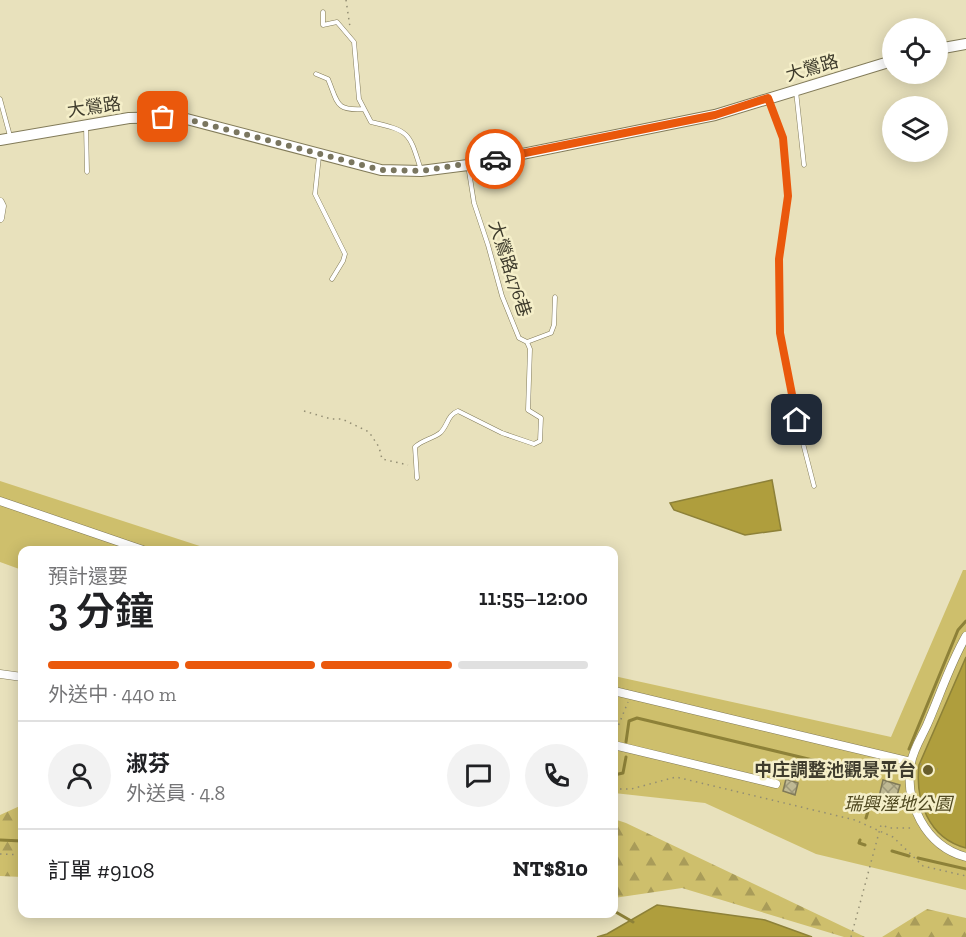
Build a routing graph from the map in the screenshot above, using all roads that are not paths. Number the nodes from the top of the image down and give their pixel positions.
1 (323, 12) dead end
2 (966, 44) edge
3 (948, 47) edge
4 (882, 64) edge
5 (316, 74) dead end
6 (796, 90) junction
7 (768, 98) junction
8 (0, 99) edge
9 (364, 109) junction
10 (86, 125) junction
11 (5, 139) edge
12 (319, 155) junction
13 (468, 165) junction
14 (804, 165) dead end
15 (87, 171) dead end
16 (421, 171) junction
17 (0, 201) edge
18 (0, 218) edge
19 (332, 279) dead end
20 (555, 297) dead end
21 (527, 342) junction
22 (417, 478) dead end
23 (814, 486) dead end
24 (0, 501) edge
25 (130, 546) edge
26 (966, 636) edge
27 (0, 674) edge
28 (18, 676) edge
29 (618, 692) edge
30 (618, 746) edge
31 (914, 762) junction
32 (776, 784) dead end
33 (966, 857) edge

1 - 9 lane
2 - 3 street
4 - 6 street, 大鶯路
5 - 9 lane
6 - 7 street, 大鶯路
6 - 14 lane
7 - 13 street, 大鶯路
7 - 23 lane
8 - 11 lane
9 - 16 lane
10 - 11 street, 大鶯路
10 - 12 street, 大鶯路
10 - 15 lane
12 - 16 street, 大鶯路
12 - 19 lane
13 - 16 street, 大鶯路
13 - 21 lane, 大鶯路476巷
17 - 18 street
20 - 21 lane
21 - 22 lane, 大鶯路476巷
24 - 25 street
26 - 31 street
27 - 28 street
29 - 31 street
30 - 32 street
31 - 33 street

